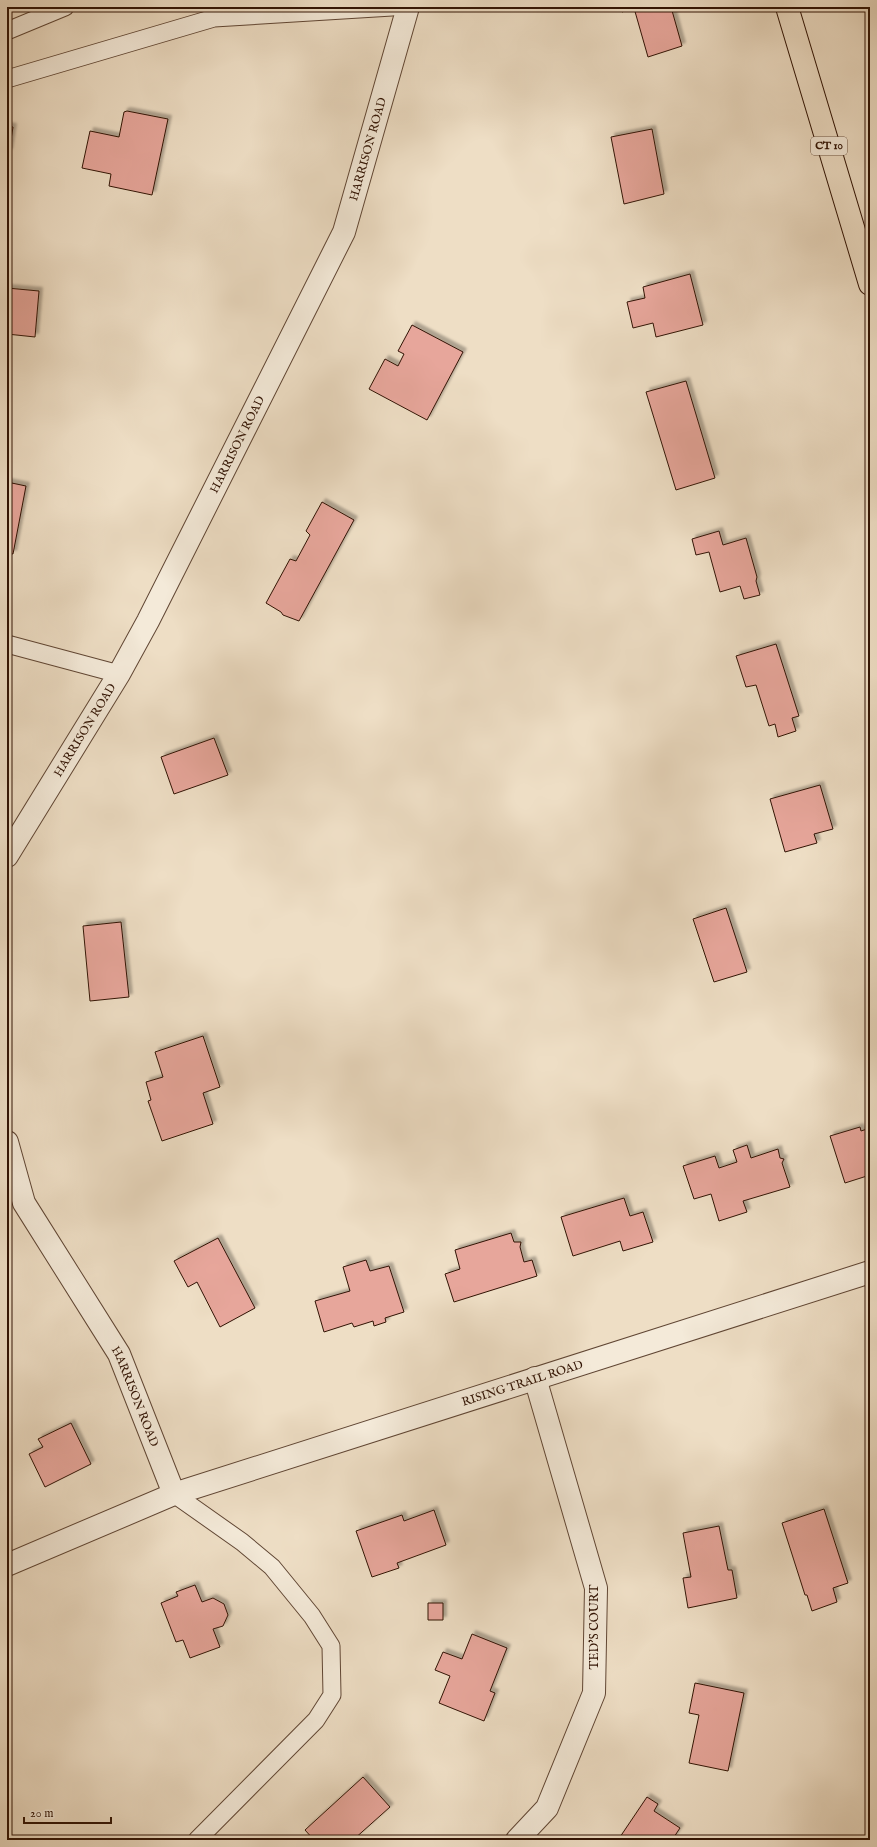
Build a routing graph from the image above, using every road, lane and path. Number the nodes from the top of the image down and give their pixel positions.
1 (65, 7) edge
2 (392, 7) edge
3 (408, 7) edge
4 (787, 7) edge
5 (7, 31) edge
6 (7, 79) edge
7 (870, 284) edge
8 (7, 644) edge
9 (118, 674) junction
10 (7, 856) edge
11 (7, 1142) edge
12 (870, 1272) edge
13 (535, 1378) junction
14 (174, 1494) junction
15 (7, 1565) edge
16 (196, 1840) edge
17 (517, 1840) edge

1 - 5 lane
2 - 6 lane
3 - 9 street, HARRISON ROAD
4 - 7 highway, CT 10
8 - 9 lane
9 - 10 street, HARRISON ROAD
11 - 14 street, HARRISON ROAD
12 - 13 street, RISING TRAIL ROAD
13 - 14 street, RISING TRAIL ROAD
13 - 17 street, TED'S COURT
14 - 15 street
14 - 16 lane

